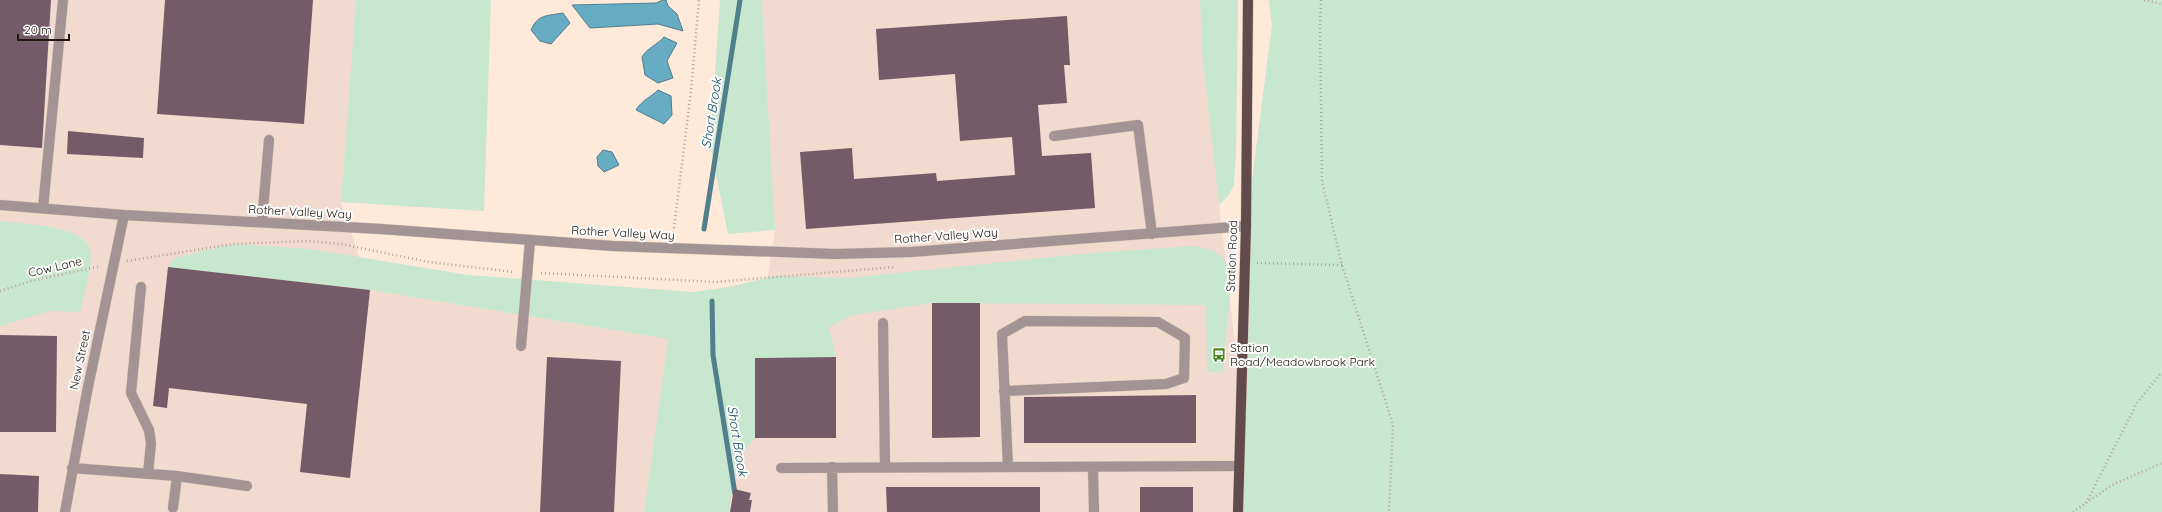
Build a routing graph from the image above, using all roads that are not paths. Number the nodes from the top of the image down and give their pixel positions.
1 (63, 0) edge
2 (1248, 0) edge
3 (1054, 136) dead end
4 (269, 140) dead end
5 (0, 204) edge
6 (42, 208) junction
7 (124, 214) junction
8 (262, 222) junction
9 (1246, 226) junction
10 (1152, 234) junction
11 (530, 241) junction
12 (141, 288) dead end
13 (883, 323) dead end
14 (521, 346) dead end
15 (1004, 391) junction
16 (1239, 466) junction
17 (885, 467) junction
18 (1008, 467) junction
19 (1093, 467) junction
20 (72, 468) junction
21 (781, 468) dead end
22 (832, 468) junction
23 (148, 474) junction
24 (177, 476) junction
25 (247, 486) dead end
26 (173, 508) dead end
27 (65, 512) edge
28 (834, 512) edge
29 (1094, 512) edge
30 (1238, 512) edge

1 - 6 street
2 - 9 main road, Station Road
3 - 10 street
4 - 8 street
5 - 6 street, Rother Valley Way
6 - 7 street, Rother Valley Way
7 - 8 street, Rother Valley Way
7 - 20 street, New Street
8 - 11 street, Rother Valley Way
9 - 10 street, Rother Valley Way
9 - 16 main road, Station Road
10 - 11 street, Rother Valley Way
11 - 14 street
12 - 23 street
13 - 17 street
15 - 15 street
15 - 18 street
16 - 19 street
16 - 30 main road, Station Road
17 - 18 street
17 - 22 street
18 - 19 street
19 - 29 street
20 - 23 street
20 - 27 street, New Street
21 - 22 street
22 - 28 street
23 - 24 street
24 - 25 street
24 - 26 street

